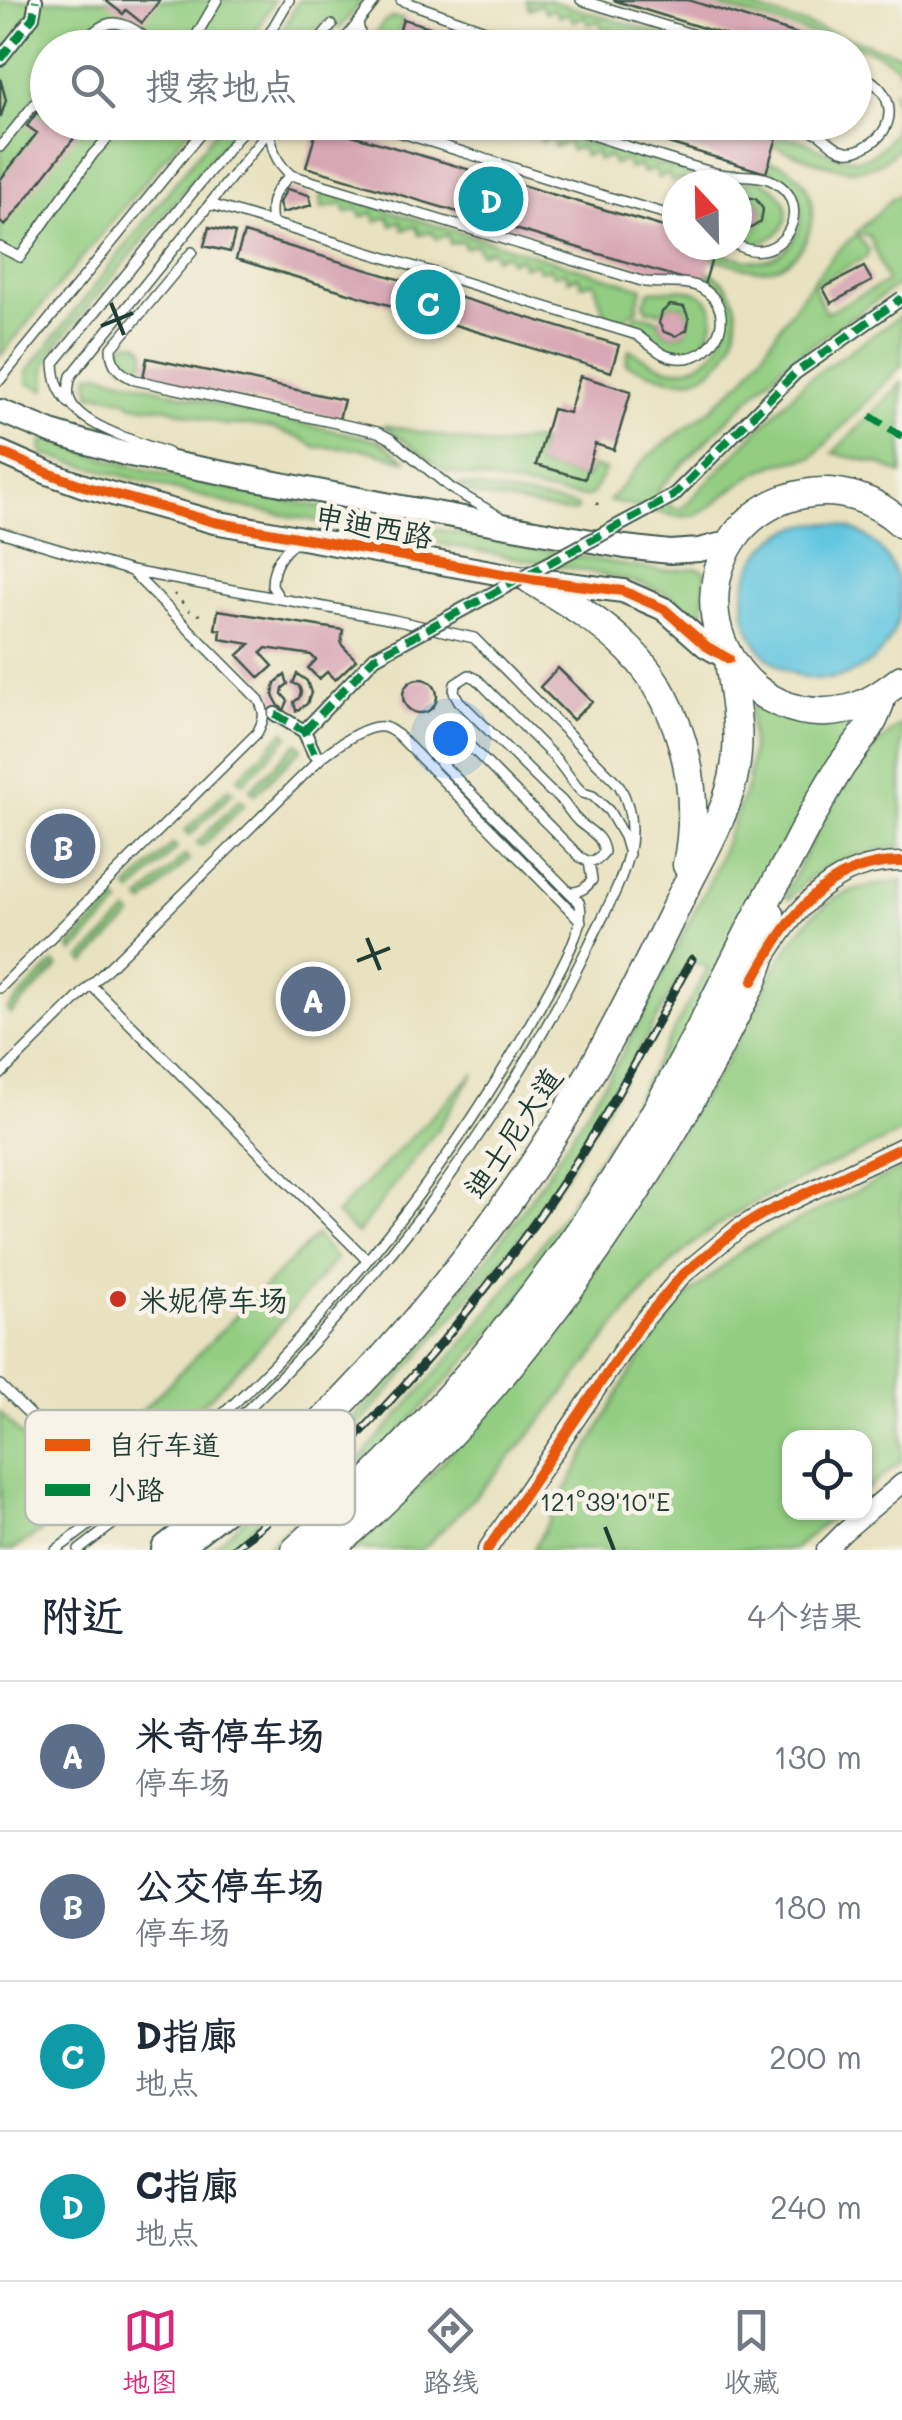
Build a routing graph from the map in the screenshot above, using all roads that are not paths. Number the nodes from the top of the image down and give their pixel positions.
1 (36, 0) edge
2 (218, 0) edge
3 (289, 0) edge
4 (376, 0) edge
5 (401, 0) edge
6 (581, 0) edge
7 (435, 6) edge
8 (358, 23) junction
9 (332, 26) dead end
10 (92, 30) edge
11 (134, 30) edge
12 (200, 30) edge
13 (272, 30) edge
14 (329, 30) edge
15 (352, 30) edge
16 (359, 30) edge
17 (487, 30) edge
18 (678, 30) edge
19 (0, 59) edge
20 (872, 79) edge
21 (30, 110) edge
22 (106, 140) edge
23 (195, 140) edge
24 (235, 140) edge
25 (263, 140) edge
26 (274, 140) edge
27 (424, 140) edge
28 (609, 140) edge
29 (825, 140) edge
30 (0, 148) edge
31 (706, 170) edge
32 (291, 174) junction
33 (752, 177) edge
34 (210, 204) junction
35 (662, 212) edge
36 (272, 223) junction
37 (0, 247) edge
38 (752, 251) edge
39 (192, 252) dead end
40 (902, 298) edge
41 (0, 380) edge
42 (74, 409) junction
43 (0, 411) edge
44 (0, 452) edge
45 (218, 472) junction
46 (902, 524) edge
47 (522, 529) junction
48 (0, 532) edge
49 (301, 537) junction
50 (731, 542) junction
51 (132, 571) junction
52 (530, 579) junction
53 (280, 599) junction
54 (729, 659) junction
55 (895, 690) edge
56 (275, 714) dead end
57 (304, 731) junction
58 (314, 753) dead end
59 (629, 854) junction
60 (589, 862) junction
61 (902, 862) edge
62 (775, 888) junction
63 (569, 892) junction
64 (681, 896) junction
65 (609, 904) junction
66 (582, 909) junction
67 (581, 921) junction
68 (753, 981) junction
69 (91, 985) junction
70 (0, 988) edge
71 (0, 1075) edge
72 (902, 1146) edge
73 (367, 1260) junction
74 (0, 1385) edge
75 (25, 1410) edge
76 (226, 1410) edge
77 (246, 1410) edge
78 (333, 1410) edge
79 (902, 1484) edge
80 (355, 1495) edge
81 (89, 1525) edge
82 (111, 1525) edge
83 (203, 1525) edge
84 (323, 1525) edge
85 (173, 1549) edge
86 (56, 1550) edge
87 (79, 1550) edge
88 (296, 1550) edge
89 (330, 1550) edge
90 (487, 1550) edge
91 (826, 1550) edge

1 - 19 street
2 - 12 lane
3 - 13 lane
4 - 8 lane
5 - 7 lane
6 - 18 lane
7 - 17 lane
8 - 15 lane
8 - 16 lane
9 - 14 lane
10 - 11 lane
20 - 29 lane
21 - 30 lane
22 - 37 lane
23 - 41 lane
24 - 42 lane
25 - 34 lane
26 - 32 lane
27 - 35 lane
28 - 31 lane
32 - 36 lane
32 - 36 lane
33 - 38 lane
34 - 36 lane
34 - 42 lane
39 - 47 lane
40 - 57 street, bridge
42 - 45 lane
43 - 45 street, 申迪西路
44 - 49 street, 申迪西路
45 - 47 street, 申迪西路
46 - 50 highway
47 - 50 street, 申迪西路
48 - 51 lane
49 - 52 street, 申迪西路
49 - 53 lane
50 - 54 highway, 迪士尼大道
51 - 53 lane
51 - 70 lane
52 - 54 street, 申迪西路
52 - 64 highway
53 - 59 lane
54 - 55 highway
54 - 64 highway, 迪士尼大道
55 - 62 highway
56 - 57 street
57 - 58 street
59 - 60 lane
59 - 65 lane
60 - 63 lane
60 - 63 lane
61 - 68 street
62 - 68 highway
62 - 80 highway
63 - 66 lane
64 - 78 highway, 迪士尼大道
65 - 66 lane
65 - 77 lane
66 - 67 lane
67 - 69 lane
67 - 73 lane
68 - 89 highway
69 - 71 lane
69 - 73 lane
72 - 90 street
73 - 76 lane
74 - 75 lane
79 - 91 street
81 - 86 lane
82 - 87 lane
83 - 85 highway
84 - 88 highway

